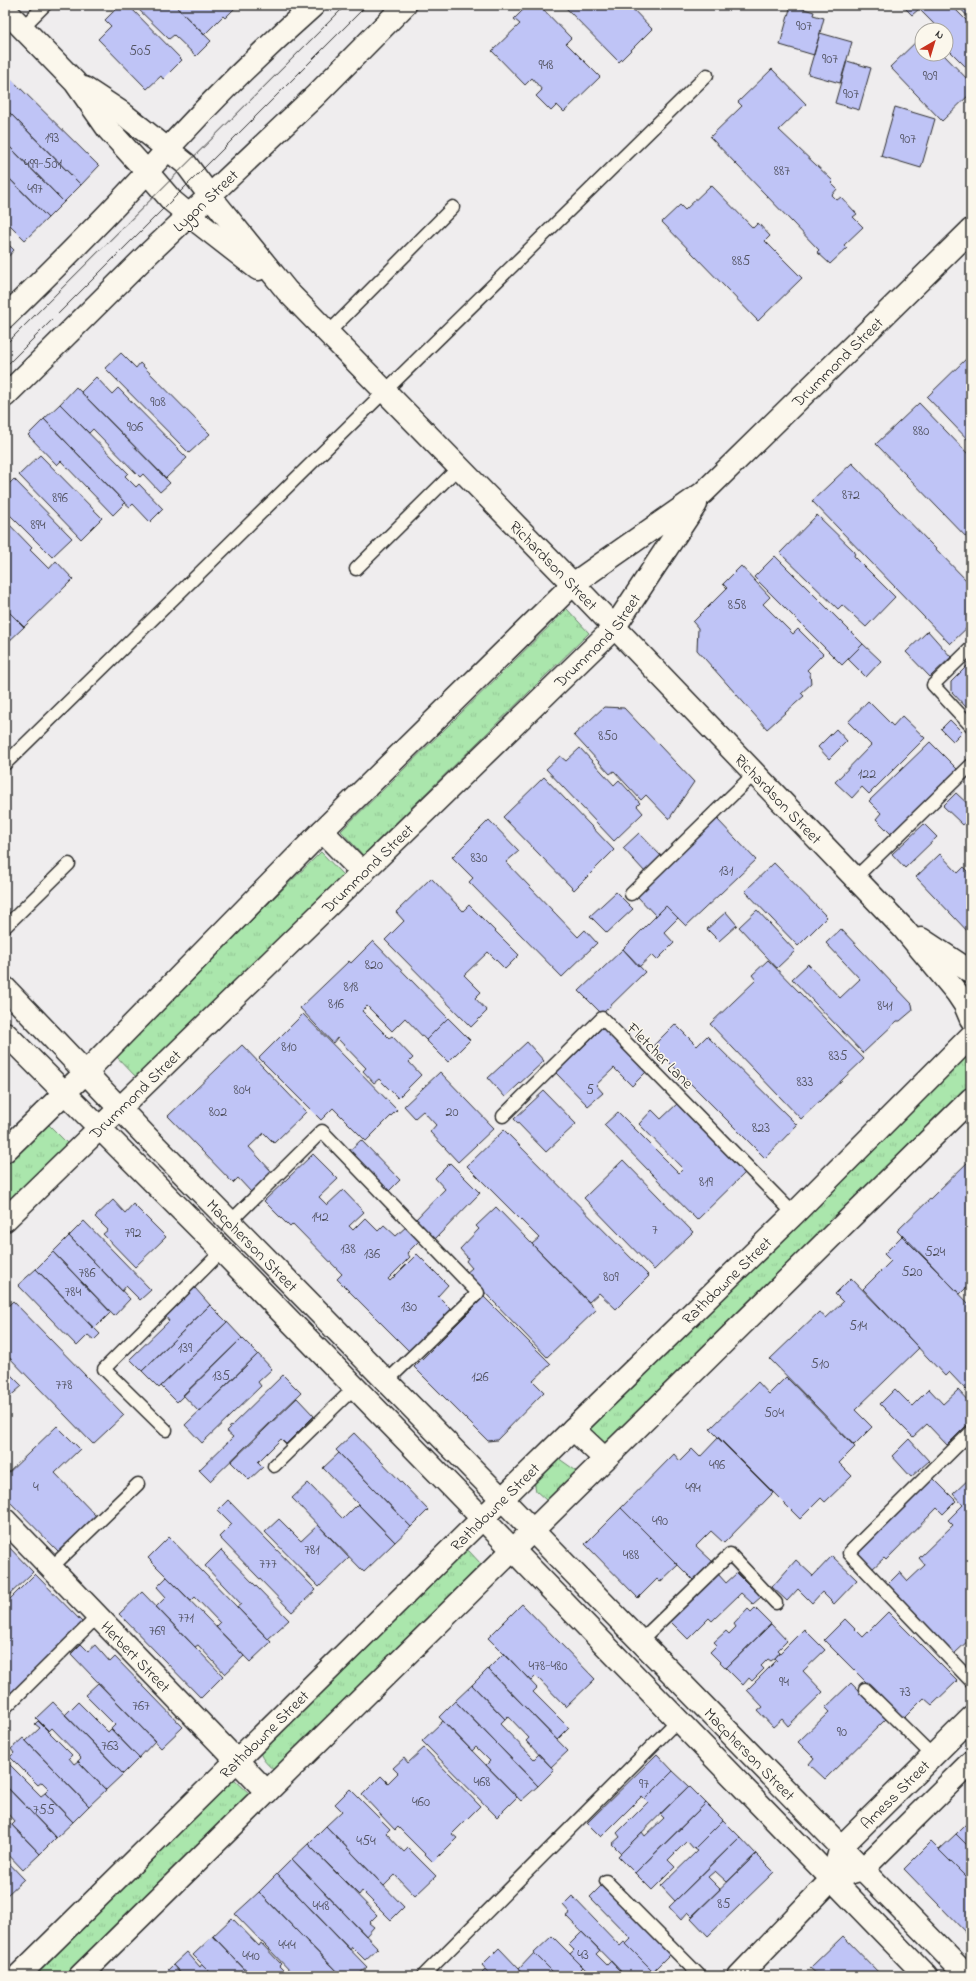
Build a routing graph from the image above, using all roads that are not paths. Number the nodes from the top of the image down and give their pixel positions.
1 (45, 5) edge
2 (314, 5) edge
3 (405, 5) edge
4 (5, 10) edge
5 (23, 27) junction
6 (706, 75) dead end
7 (75, 82) junction
8 (166, 148) junction
9 (147, 172) junction
10 (210, 196) junction
11 (453, 207) dead end
12 (190, 216) junction
13 (971, 230) edge
14 (287, 291) junction
15 (5, 317) edge
16 (328, 333) junction
17 (384, 391) junction
18 (5, 396) edge
19 (458, 468) junction
20 (703, 493) junction
21 (356, 569) dead end
22 (573, 584) junction
23 (614, 628) junction
24 (971, 648) edge
25 (971, 726) edge
26 (5, 764) edge
27 (971, 765) edge
28 (755, 773) junction
29 (322, 831) junction
30 (69, 864) dead end
31 (363, 873) junction
32 (855, 878) junction
33 (631, 894) dead end
34 (5, 927) edge
35 (903, 928) junction
36 (971, 972) edge
37 (5, 988) edge
38 (971, 1019) edge
39 (5, 1033) edge
40 (971, 1036) edge
41 (86, 1072) junction
42 (64, 1092) junction
43 (971, 1099) edge
44 (120, 1107) junction
45 (503, 1116) dead end
46 (99, 1127) junction
47 (5, 1151) edge
48 (794, 1214) junction
49 (5, 1220) edge
50 (231, 1221) junction
51 (222, 1251) junction
52 (387, 1381) junction
53 (355, 1387) junction
54 (574, 1428) junction
55 (166, 1430) dead end
56 (971, 1432) edge
57 (605, 1459) junction
58 (274, 1466) dead end
59 (138, 1484) dead end
60 (503, 1500) junction
61 (483, 1519) junction
62 (5, 1520) edge
63 (533, 1531) junction
64 (513, 1550) junction
65 (51, 1568) junction
66 (776, 1603) dead end
67 (98, 1616) junction
68 (640, 1641) junction
69 (971, 1681) edge
70 (865, 1689) dead end
71 (5, 1708) edge
72 (971, 1718) edge
73 (678, 1720) junction
74 (933, 1756) junction
75 (237, 1761) junction
76 (971, 1762) edge
77 (267, 1792) junction
78 (841, 1847) junction
79 (863, 1869) junction
80 (832, 1879) junction
81 (606, 1881) dead end
82 (18, 1976) edge
83 (80, 1976) edge
84 (423, 1976) edge
85 (700, 1976) edge
86 (739, 1976) edge
87 (926, 1976) edge
88 (967, 1976) edge

1 - 5 lane
2 - 8 street
3 - 10 street, Lygon Street
4 - 5 street
5 - 7 street
6 - 17 lane
7 - 8 street
7 - 9 street
8 - 9 street
8 - 10 street, Richardson Street
9 - 12 street, Richardson Street
9 - 15 street
10 - 12 street, Lygon Street
10 - 14 street, Richardson Street
11 - 16 lane
12 - 14 street, Richardson Street
12 - 18 street, Lygon Street
13 - 20 street, Drummond Street
14 - 16 street, Richardson Street
16 - 17 street, Richardson Street
17 - 19 street, Richardson Street
17 - 26 lane
19 - 21 lane
19 - 22 street, Richardson Street
20 - 22 street, Drummond Street
20 - 23 street, Drummond Street
22 - 23 street, Richardson Street
22 - 29 street, Drummond Street
23 - 28 street, Richardson Street
23 - 31 street, Drummond Street
24 - 25 lane
27 - 32 lane
28 - 32 street, Richardson Street
28 - 33 lane
29 - 31 street
29 - 41 street, Drummond Street
30 - 34 lane
31 - 44 street, Drummond Street
32 - 35 street, Richardson Street
35 - 36 street, Richardson Street
35 - 38 street, Richardson Street
37 - 41 street, Macpherson Street
39 - 42 street, Macpherson Street
40 - 48 street, Rathdowne Street
41 - 42 street, Drummond Street
41 - 44 street, Macpherson Street
42 - 46 street, Macpherson Street
42 - 47 street, Drummond Street
43 - 57 street
44 - 46 street, Drummond Street
44 - 50 street, Macpherson Street
45 - 48 lane, Fletcher Lane
46 - 49 street, Drummond Street
46 - 51 street, Macpherson Street
48 - 54 street, Rathdowne Street
50 - 52 street, Macpherson Street
50 - 52 lane
51 - 53 street, Macpherson Street
51 - 55 lane
52 - 60 street, Macpherson Street
53 - 58 lane
53 - 61 street, Macpherson Street
54 - 57 street
54 - 60 street, Rathdowne Street
56 - 69 lane
57 - 63 street
59 - 65 lane
60 - 61 street, Rathdowne Street
60 - 63 street, Macpherson Street
61 - 64 street, Macpherson Street
61 - 75 street, Rathdowne Street
62 - 65 street, Herbert Street
63 - 64 street
63 - 68 street, Macpherson Street
64 - 73 street, Macpherson Street
64 - 77 street
65 - 67 street, Herbert Street
66 - 68 lane
67 - 71 lane
67 - 75 street, Herbert Street
68 - 78 street, Macpherson Street
70 - 74 lane
72 - 74 street, Amess Street
73 - 80 street, Macpherson Street
73 - 84 lane
74 - 78 street, Amess Street
75 - 77 street, Herbert Street
75 - 82 street, Rathdowne Street
76 - 79 street, Amess Street
77 - 83 street
78 - 79 street, Macpherson Street
78 - 80 street, Amess Street
79 - 80 street, Amess Street
79 - 88 street, Macpherson Street
80 - 86 street, Amess Street
80 - 87 street, Macpherson Street
81 - 85 lane

